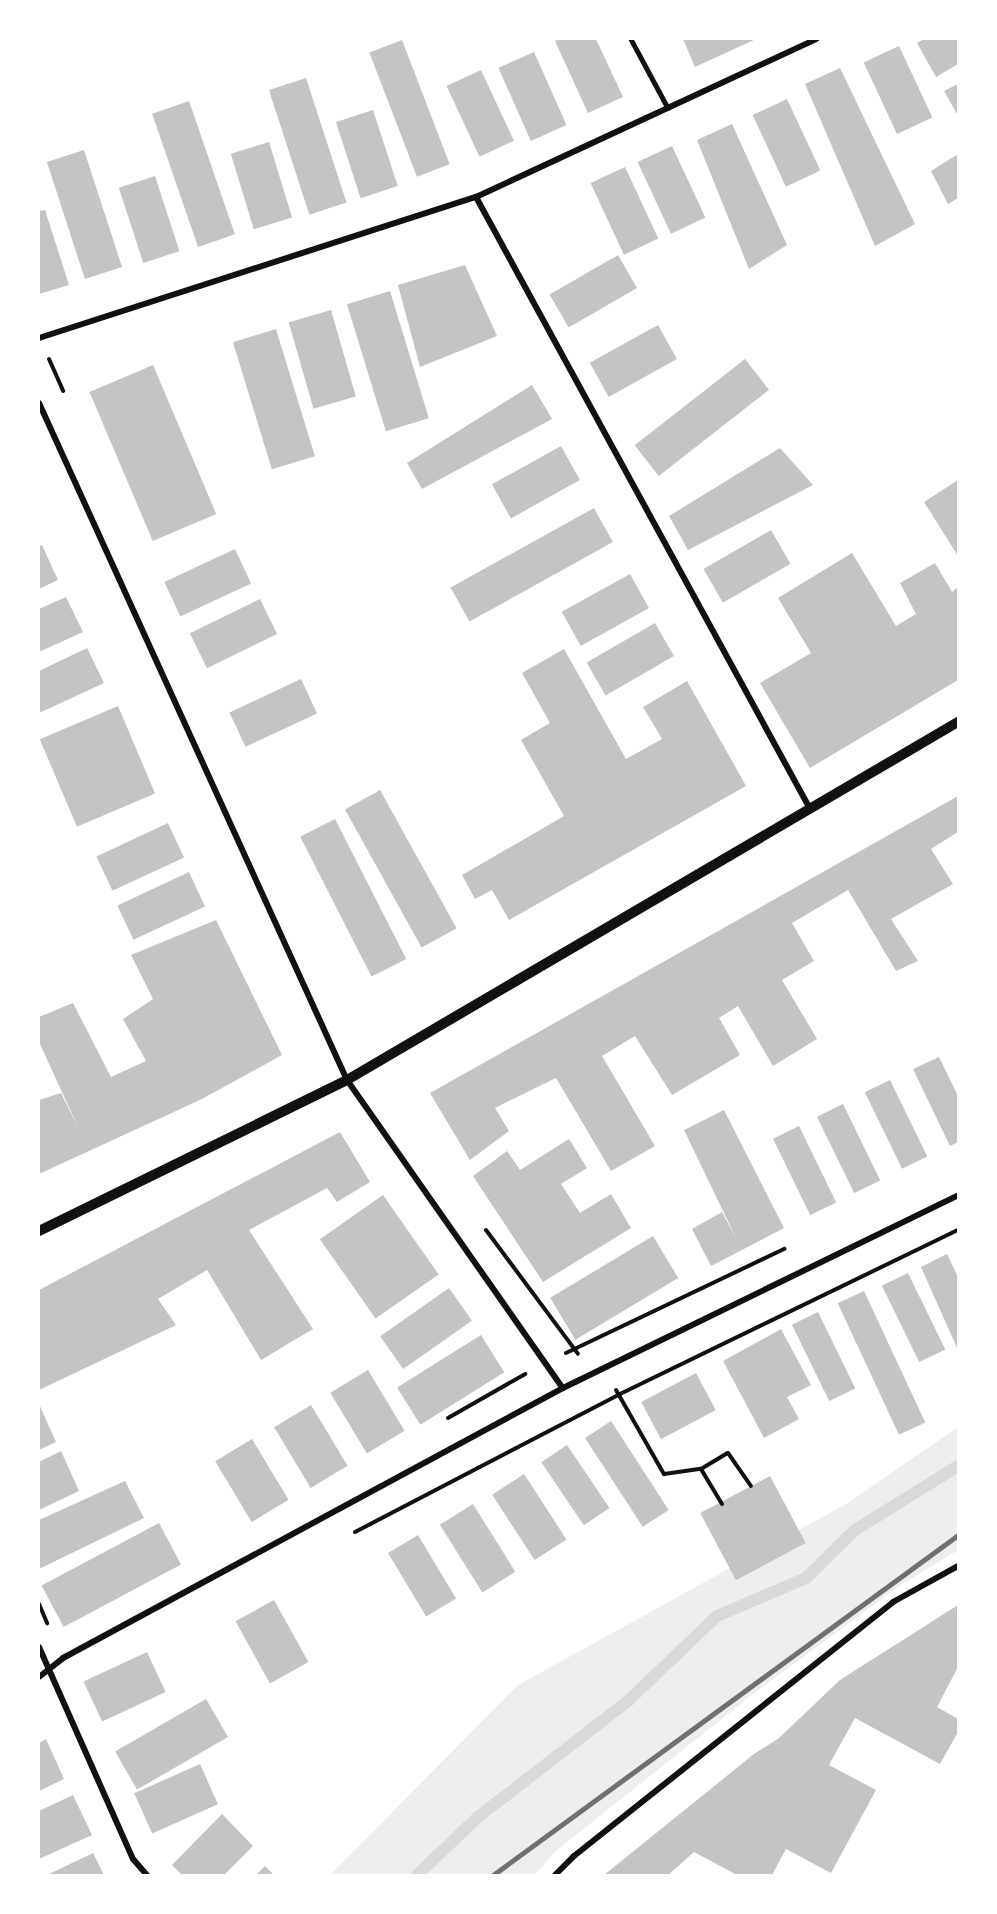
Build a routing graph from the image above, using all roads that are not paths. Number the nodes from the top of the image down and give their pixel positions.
1 (632, 39) edge
2 (816, 39) edge
3 (668, 108) junction
4 (476, 197) junction
5 (39, 338) edge
6 (39, 403) edge
7 (958, 722) edge
8 (809, 807) junction
9 (347, 1080) junction
10 (958, 1195) edge
11 (39, 1231) edge
12 (563, 1388) junction
13 (958, 1566) edge
14 (39, 1647) edge
15 (48, 1667) junction
16 (39, 1677) edge
17 (147, 1875) edge
18 (555, 1875) edge

1 - 3 lane
2 - 3 street
3 - 4 street
4 - 5 street
4 - 8 street
6 - 9 street
7 - 8 street
8 - 9 street
9 - 11 street
9 - 12 street
10 - 12 street
12 - 15 street
13 - 18 street
14 - 15 street
15 - 16 street
15 - 17 street

